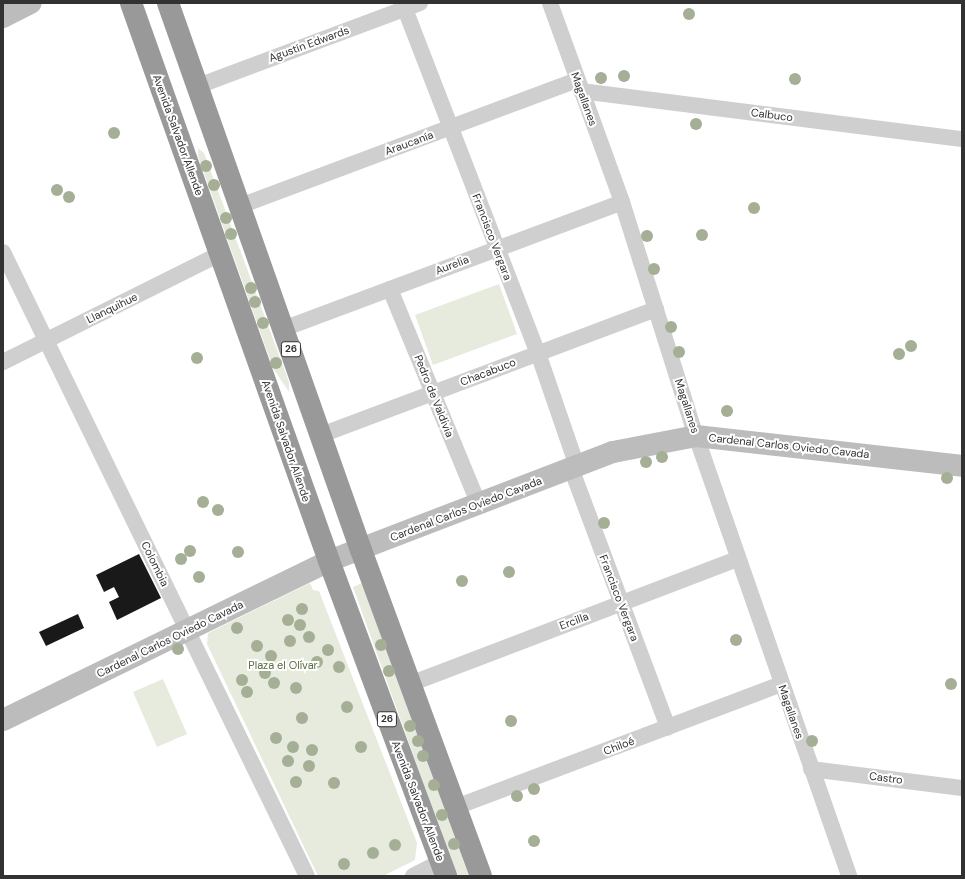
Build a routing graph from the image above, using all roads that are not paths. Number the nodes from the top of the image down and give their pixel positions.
1 (31, 3) edge
2 (131, 3) edge
3 (168, 3) edge
4 (420, 3) edge
5 (550, 3) edge
6 (405, 9) junction
7 (3, 17) edge
8 (579, 85) junction
9 (198, 86) junction
10 (449, 128) junction
11 (962, 139) edge
12 (622, 202) junction
13 (240, 206) junction
14 (496, 249) junction
15 (3, 252) edge
16 (220, 254) junction
17 (390, 289) junction
18 (656, 309) junction
19 (283, 329) junction
20 (46, 340) junction
21 (538, 353) junction
22 (3, 362) edge
23 (433, 393) junction
24 (321, 435) junction
25 (696, 436) junction
26 (962, 466) edge
27 (574, 467) junction
28 (478, 503) junction
29 (361, 550) junction
30 (738, 559) junction
31 (328, 561) junction
32 (622, 603) junction
33 (188, 630) junction
34 (410, 684) junction
35 (782, 684) junction
36 (3, 720) edge
37 (668, 727) junction
38 (811, 769) junction
39 (962, 788) edge
40 (456, 807) junction
41 (444, 869) edge
42 (307, 876) edge
43 (413, 876) edge
44 (481, 876) edge
45 (849, 876) edge

1 - 7 street
2 - 16 highway, Avenida Salvador Allende / 26
3 - 9 highway, 26
4 - 6 street, Agustín Edwards
5 - 8 street, Magallanes
6 - 9 street, Agustín Edwards
6 - 10 street, Francisco Vergara
8 - 10 street, Araucanía
8 - 11 street, Calbuco
8 - 12 street, Magallanes
9 - 13 highway, 26
10 - 13 street, Araucanía
10 - 14 street, Francisco Vergara
12 - 14 street, Aurelia
12 - 18 street, Magallanes
13 - 19 highway, 26
14 - 17 street, Aurelia
14 - 21 street, Francisco Vergara
15 - 20 street, Colombia
16 - 20 street, Llanquihue
16 - 31 highway, Avenida Salvador Allende / 26
17 - 19 street, Aurelia
17 - 23 street, Pedro de Valdivia
18 - 21 street, Chacabuco
18 - 25 street, Magallanes
19 - 24 highway, 26
20 - 22 street, Llanquihue
20 - 33 street, Colombia
21 - 23 street, Chacabuco
21 - 27 street, Francisco Vergara
23 - 24 street, Chacabuco
23 - 28 street, Pedro de Valdivia
24 - 29 highway, 26
25 - 26 street, Cardenal Carlos Oviedo Cavada
25 - 27 street, Cardenal Carlos Oviedo Cavada
25 - 30 street, Magallanes
27 - 28 street, Cardenal Carlos Oviedo Cavada
27 - 32 street, Francisco Vergara
28 - 29 street, Cardenal Carlos Oviedo Cavada
29 - 31 street, Cardenal Carlos Oviedo Cavada
29 - 34 highway, 26
30 - 32 street, Ercilla
30 - 35 street, Magallanes
31 - 33 street, Cardenal Carlos Oviedo Cavada
31 - 41 highway, Avenida Salvador Allende / 26
32 - 34 street, Ercilla
32 - 37 street, Francisco Vergara
33 - 36 street, Cardenal Carlos Oviedo Cavada
33 - 42 street, Colombia
34 - 40 highway, 26
35 - 37 street, Chiloé
35 - 38 street, Magallanes
37 - 40 street, Chiloé
38 - 39 street, Castro
38 - 45 street, Magallanes
40 - 44 highway, 26
41 - 43 street

